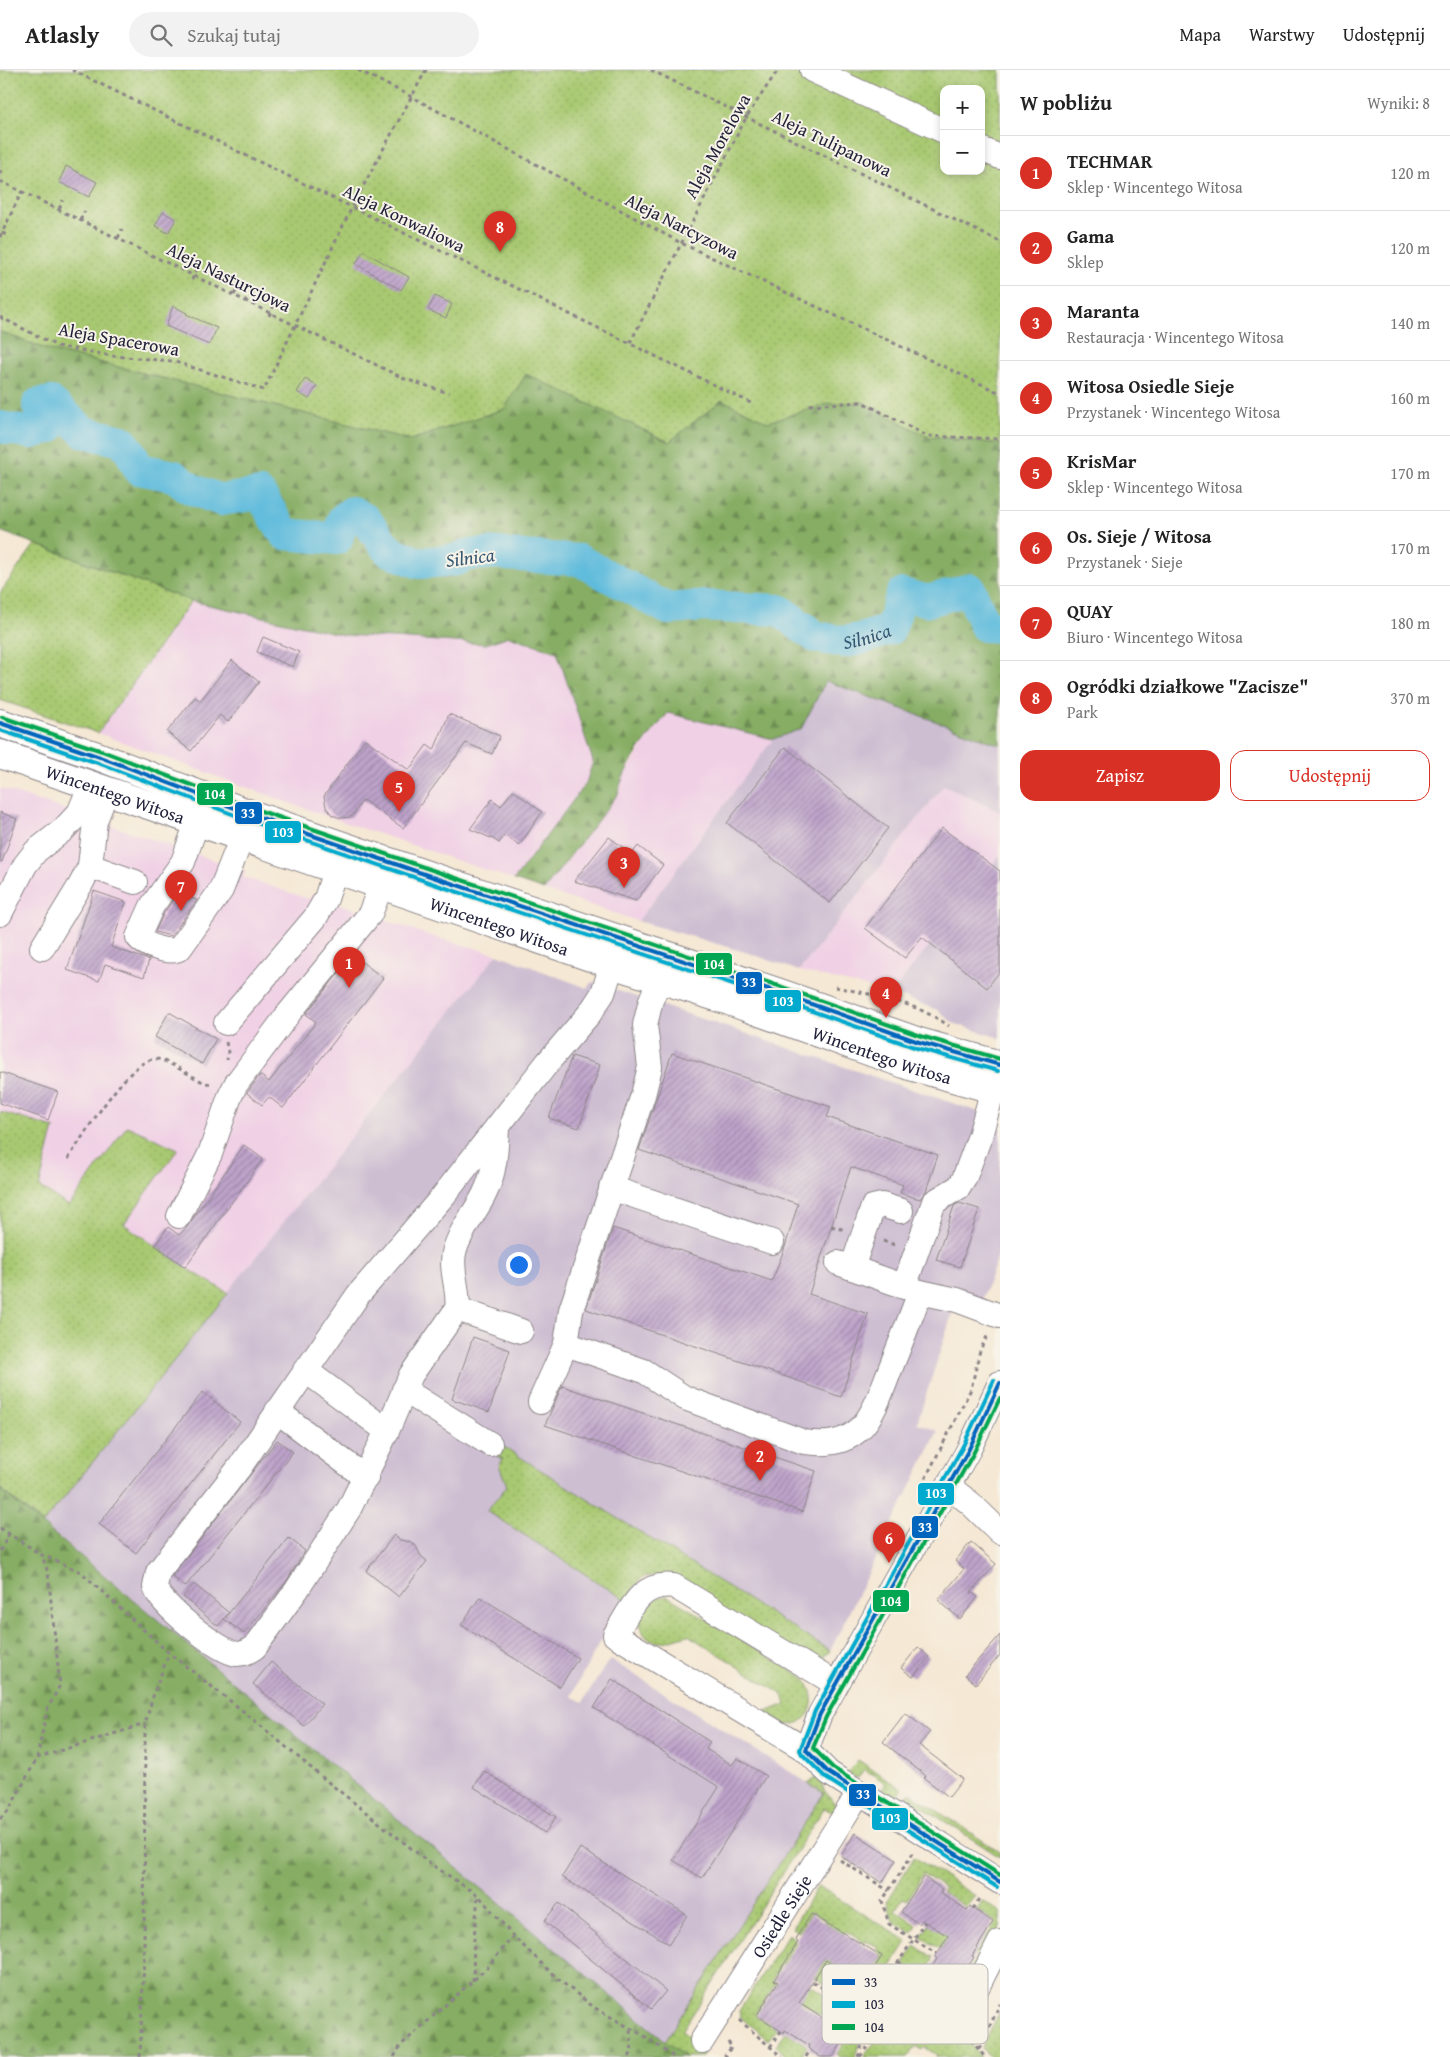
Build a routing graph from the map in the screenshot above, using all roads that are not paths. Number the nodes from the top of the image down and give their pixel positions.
1 (812, 70) edge
2 (942, 130) edge
3 (985, 151) edge
4 (1000, 157) edge
5 (0, 723) edge
6 (41, 737) junction
7 (0, 743) edge
8 (0, 754) edge
9 (99, 788) junction
10 (197, 822) junction
11 (242, 837) junction
12 (90, 866) junction
13 (335, 870) junction
14 (135, 882) dead end
15 (381, 886) junction
16 (0, 914) edge
17 (42, 948) dead end
18 (612, 964) junction
19 (660, 979) junction
20 (226, 1023) road end
21 (998, 1082) edge
22 (497, 1128) junction
23 (611, 1188) junction
24 (901, 1211) dead end
25 (179, 1216) dead end
26 (772, 1242) dead end
27 (912, 1290) junction
28 (457, 1309) junction
29 (995, 1324) edge
30 (521, 1331) dead end
31 (566, 1344) junction
32 (305, 1370) junction
33 (1000, 1383) edge
34 (404, 1390) junction
35 (540, 1402) dead end
36 (278, 1411) junction
37 (387, 1431) junction
38 (490, 1444) dead end
39 (366, 1478) junction
40 (948, 1486) junction
41 (1000, 1532) edge
42 (836, 1684) junction
43 (806, 1750) junction
44 (859, 1793) junction
45 (1000, 1882) edge
46 (1000, 1942) edge
47 (988, 1966) edge
48 (702, 2041) dead end

1 - 2 street
3 - 4 street
5 - 6 main road, Wincentego Witosa
6 - 7 street
6 - 21 main road, Wincentego Witosa
8 - 9 main road, Wincentego Witosa
9 - 10 main road, Wincentego Witosa
9 - 12 street
9 - 16 street
10 - 11 main road, Wincentego Witosa
10 - 11 street
11 - 13 main road, Wincentego Witosa
12 - 14 street
12 - 17 street
13 - 15 main road, Wincentego Witosa
13 - 20 street
15 - 18 main road, Wincentego Witosa
15 - 25 street
18 - 19 main road, Wincentego Witosa
18 - 22 street
19 - 21 main road, Wincentego Witosa
19 - 23 street
21 - 27 street
22 - 28 street
22 - 32 street
23 - 26 street
23 - 31 street
24 - 27 street
27 - 29 street
27 - 31 street
28 - 30 street
28 - 34 street
31 - 35 street
32 - 36 street
32 - 37 street
33 - 40 street
34 - 37 street
34 - 38 street
36 - 39 street
36 - 39 street
37 - 39 street
40 - 41 street
40 - 42 street
42 - 43 street
42 - 43 street
43 - 44 street
44 - 45 street
44 - 48 street, Osiedle Sieje
46 - 47 street

